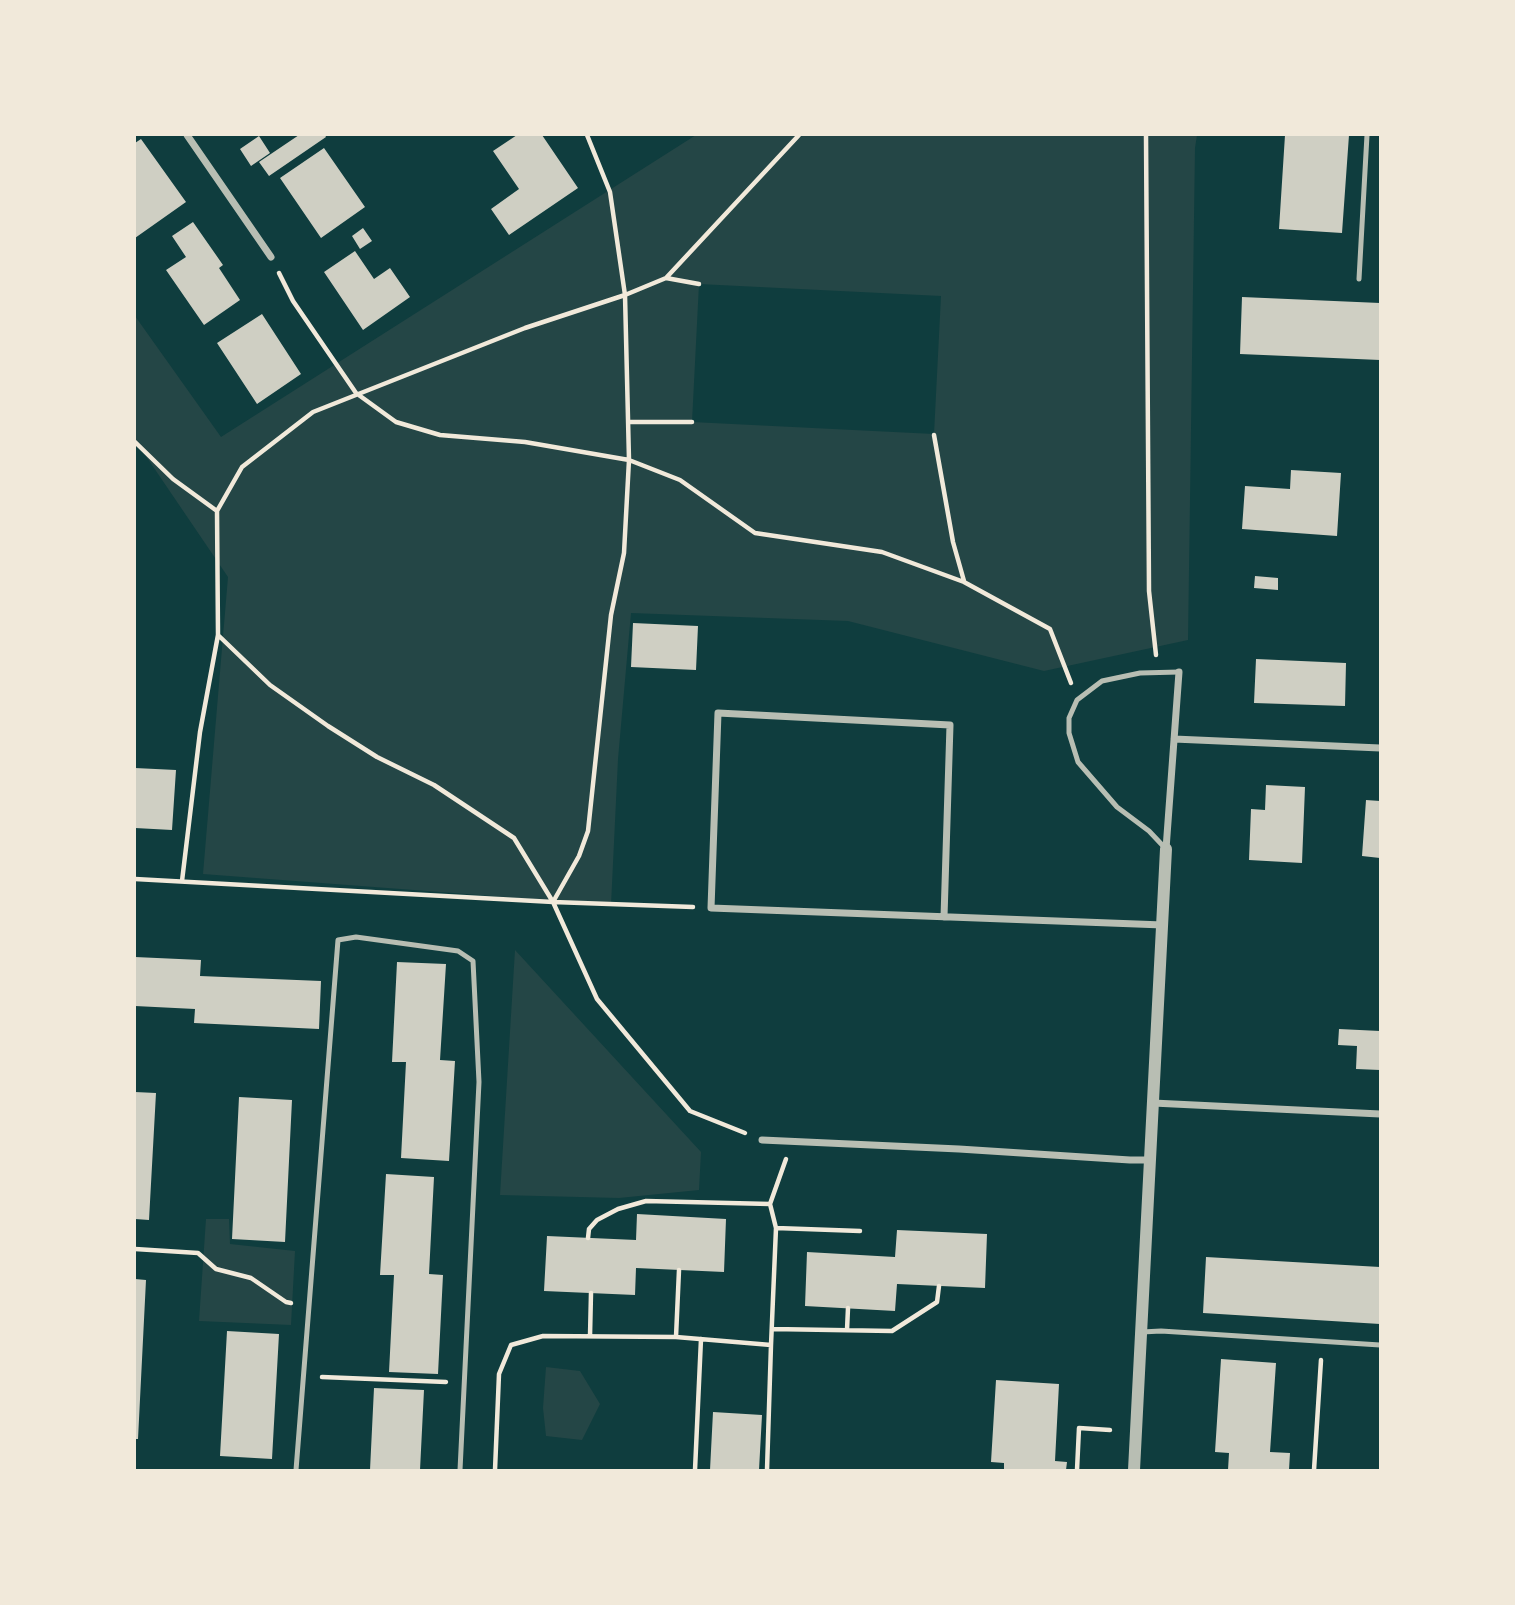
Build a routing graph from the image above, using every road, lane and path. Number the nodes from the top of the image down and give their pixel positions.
1 (187, 135) edge
2 (587, 135) edge
3 (799, 135) edge
4 (1146, 135) edge
5 (1367, 135) edge
6 (271, 257) joint
7 (666, 278) junction
8 (1359, 279) dead end
9 (699, 284) dead end
10 (625, 295) junction
11 (356, 393) junction
12 (629, 422) junction
13 (692, 422) dead end
14 (934, 435) dead end
15 (135, 442) edge
16 (629, 460) junction
17 (217, 511) junction
18 (964, 582) junction
19 (218, 635) junction
20 (1158, 672) junction
21 (1179, 673) joint
22 (1077, 700) junction
23 (1174, 739) junction
24 (1380, 748) edge
25 (1166, 849) junction
26 (135, 879) edge
27 (182, 881) junction
28 (553, 902) junction
29 (711, 908) junction
30 (944, 917) junction
31 (1163, 925) junction
32 (1153, 1103) junction
33 (1380, 1114) edge
34 (762, 1140) joint
35 (792, 1142) junction
36 (1150, 1160) junction
37 (770, 1204) junction
38 (776, 1228) junction
39 (860, 1231) dead end
40 (588, 1238) dead end
41 (135, 1249) edge
42 (679, 1270) dead end
43 (939, 1286) dead end
44 (591, 1293) dead end
45 (309, 1307) junction
46 (848, 1308) dead end
47 (772, 1329) junction
48 (847, 1330) junction
49 (1141, 1332) junction
50 (590, 1336) junction
51 (676, 1337) junction
52 (701, 1339) junction
53 (1322, 1341) junction
54 (771, 1345) junction
55 (1380, 1345) edge
56 (303, 1376) junction
57 (464, 1383) junction
58 (1110, 1430) dead end
59 (296, 1470) edge
60 (460, 1470) edge
61 (495, 1470) edge
62 (695, 1470) edge
63 (766, 1470) edge
64 (1077, 1470) edge
65 (1134, 1470) edge
66 (1314, 1470) edge

1 - 6 street
2 - 10 path
3 - 7 path
4 - 20 path
5 - 8 lane
6 - 11 path
7 - 9 path
7 - 10 path
10 - 11 path
10 - 12 path
11 - 16 path
11 - 17 path
12 - 13 path
12 - 16 path
14 - 18 path
15 - 17 path
16 - 18 path
16 - 28 path
17 - 19 path
18 - 22 path
19 - 27 path
19 - 28 path
20 - 21 lane
20 - 22 lane
21 - 23 street
22 - 25 lane
23 - 24 street
23 - 25 street
25 - 31 street
26 - 27 path
27 - 28 path
28 - 29 path
28 - 34 path
29 - 30 street
29 - 30 street
30 - 31 street
31 - 32 street
32 - 33 street
32 - 36 street
34 - 35 street
35 - 36 street
35 - 37 path
36 - 49 street
37 - 38 path
37 - 40 path
38 - 39 path
38 - 47 path
41 - 45 path
42 - 51 path
43 - 48 path
44 - 50 path
45 - 56 lane
45 - 57 lane
46 - 48 path
47 - 48 path
47 - 54 path
49 - 53 lane
49 - 65 street
50 - 51 path
50 - 61 path
51 - 52 path
52 - 54 path
52 - 62 path
53 - 55 lane
53 - 66 path
54 - 63 path
56 - 57 path
56 - 59 lane
57 - 60 lane
58 - 64 path

